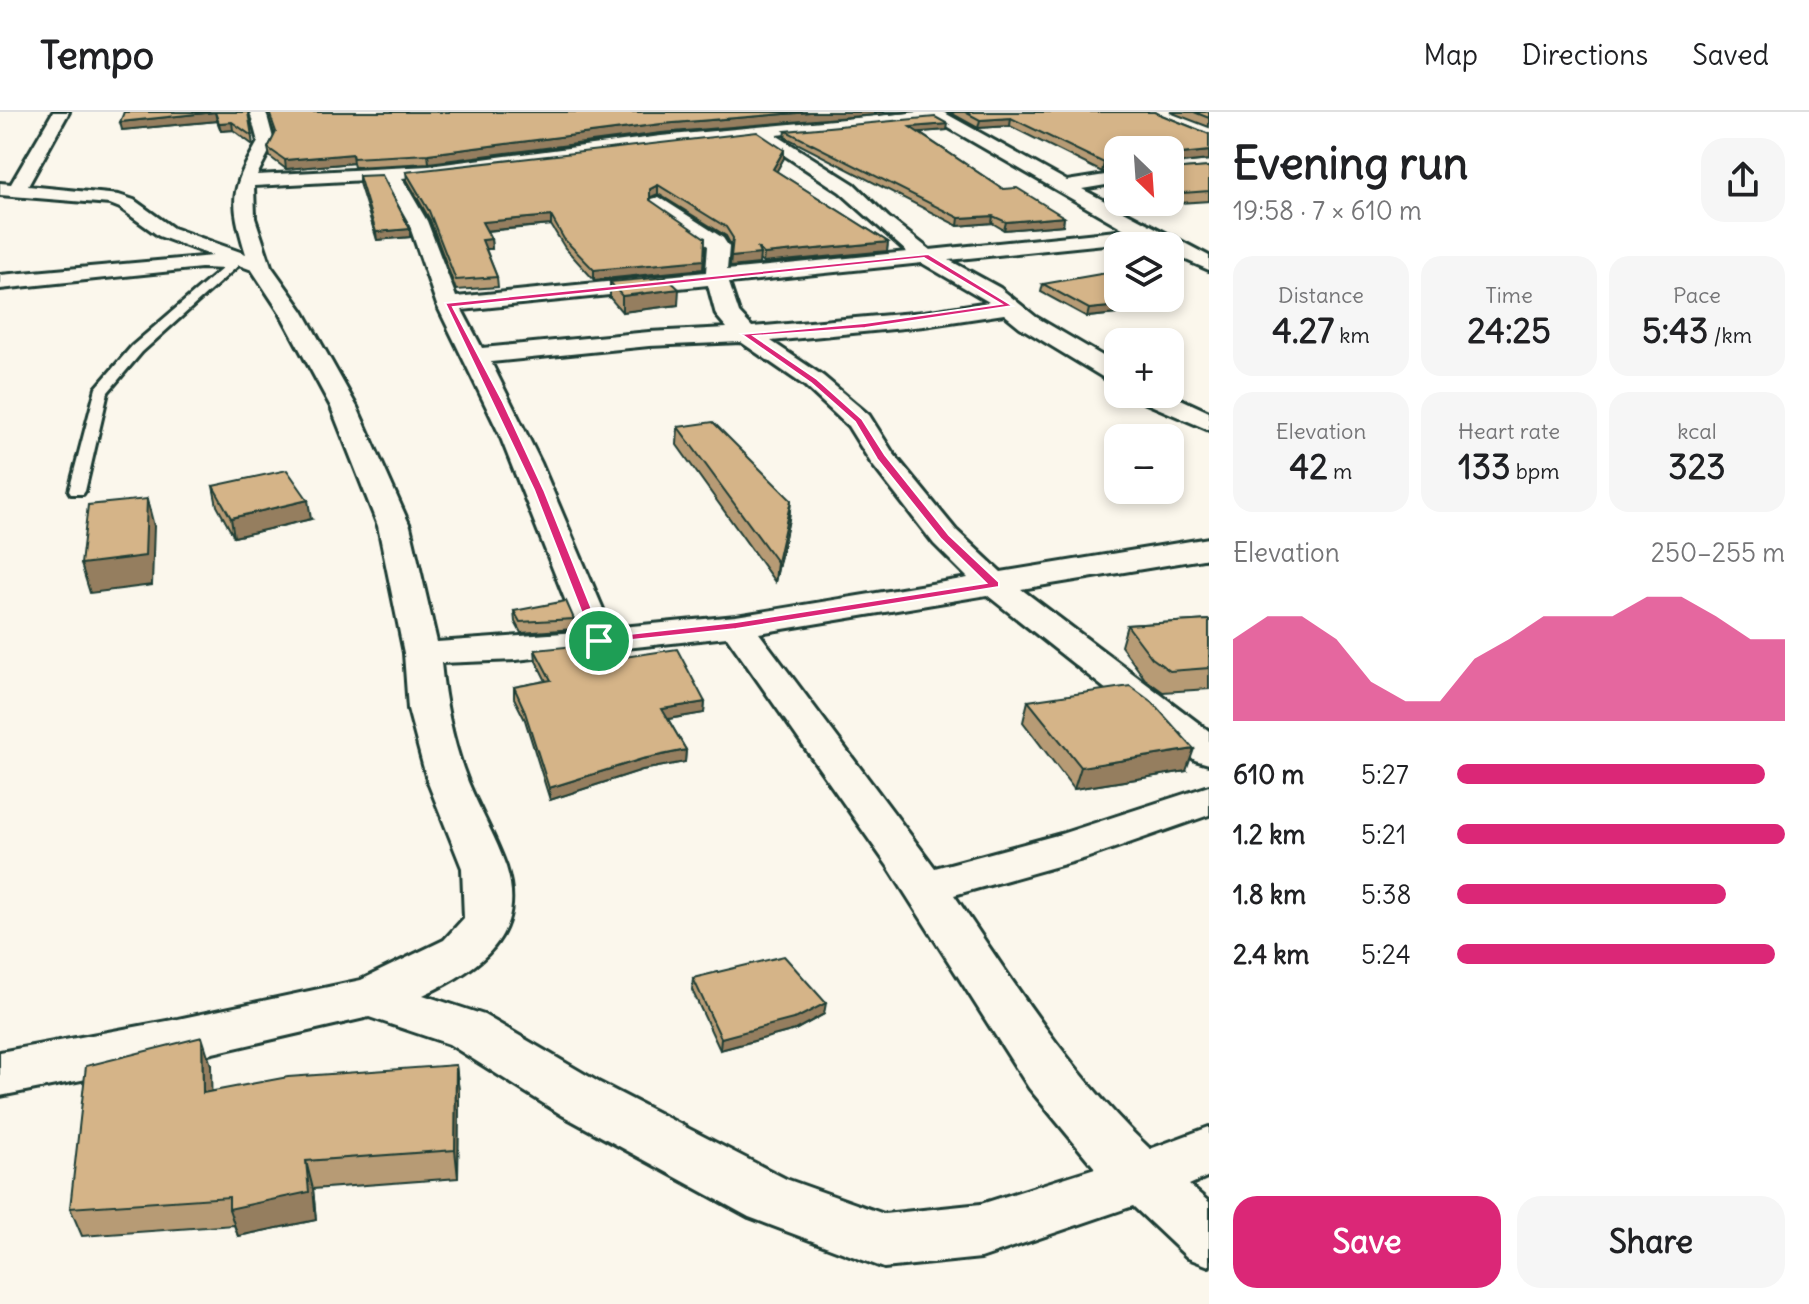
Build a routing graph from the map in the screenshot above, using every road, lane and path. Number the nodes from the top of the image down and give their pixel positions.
1 (61, 112) edge
2 (258, 112) edge
3 (934, 114) edge
4 (759, 131) junction
5 (1104, 180) edge
6 (245, 181) junction
7 (397, 182) junction
8 (1063, 187) junction
9 (8, 190) edge
10 (659, 203) edge
11 (1171, 224) dead end
12 (1143, 232) edge
13 (1104, 238) edge
14 (1184, 252) edge
15 (925, 256) junction
16 (1209, 264) edge
17 (247, 265) junction
18 (716, 276) junction
19 (0, 282) edge
20 (448, 305) junction
21 (1009, 306) junction
22 (745, 334) junction
23 (475, 356) junction
24 (1104, 368) edge
25 (1178, 408) edge
26 (1209, 422) edge
27 (77, 491) dead end
28 (1209, 548) edge
29 (995, 585) junction
30 (736, 626) junction
31 (599, 641) junction
32 (422, 653) junction
33 (1209, 751) edge
34 (1209, 800) edge
35 (925, 887) junction
36 (369, 998) junction
37 (0, 1074) edge
38 (1209, 1151) edge
39 (1140, 1179) junction
40 (1209, 1239) edge

1 - 9 street
2 - 6 street
3 - 4 street
3 - 8 street
4 - 7 street
4 - 15 street
5 - 8 street
6 - 7 street
6 - 17 street
7 - 20 street
8 - 11 street
8 - 12 street
9 - 17 street
10 - 18 street
13 - 15 street
14 - 16 street
15 - 18 street
15 - 21 street
17 - 19 street
17 - 27 lane
17 - 32 street
18 - 20 street
18 - 22 street
20 - 23 street
21 - 22 street
21 - 24 street
22 - 23 street
22 - 29 street
23 - 31 street
25 - 26 street
28 - 29 street
29 - 30 street
29 - 33 street
30 - 31 street
30 - 35 street
31 - 32 street
32 - 36 street
34 - 35 street
35 - 39 street
36 - 37 street
36 - 39 street
38 - 39 street
39 - 40 street

